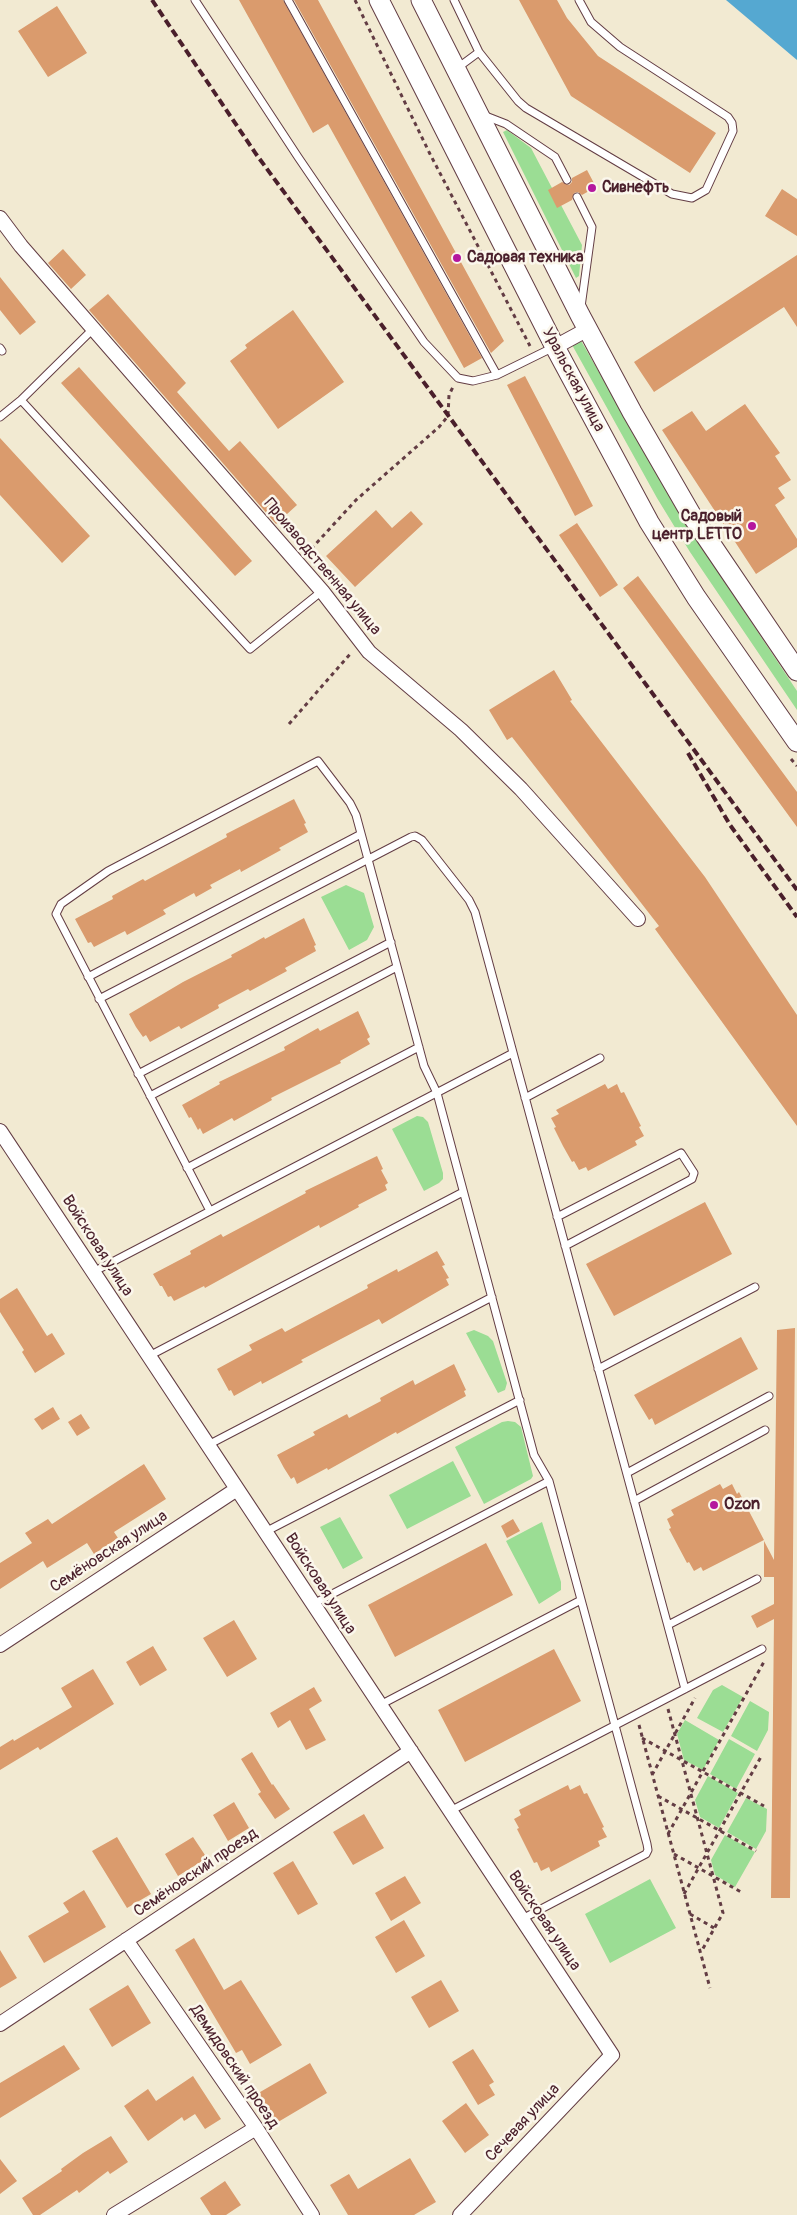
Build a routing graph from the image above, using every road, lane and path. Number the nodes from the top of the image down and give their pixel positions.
1 (195, 0) edge
2 (288, 0) edge
3 (379, 0) edge
4 (421, 0) edge
5 (454, 0) edge
6 (579, 0) edge
7 (479, 52) junction
8 (456, 70) junction
9 (477, 112) junction
10 (567, 180) dead end
11 (577, 198) dead end
12 (0, 218) edge
13 (584, 322) junction
14 (93, 329) junction
15 (555, 347) junction
16 (497, 375) junction
17 (458, 378) junction
18 (20, 400) junction
19 (0, 417) edge
20 (317, 560) dead end
21 (322, 591) junction
22 (361, 641) junction
23 (796, 667) edge
24 (289, 724) dead end
25 (797, 742) edge
26 (362, 834) junction
27 (368, 859) junction
28 (638, 919) dead end
29 (391, 942) junction
30 (397, 967) junction
31 (88, 977) junction
32 (99, 1000) junction
33 (419, 1046) junction
34 (513, 1053) junction
35 (600, 1058) dead end
36 (138, 1074) junction
37 (436, 1093) junction
38 (150, 1096) junction
39 (525, 1098) junction
40 (0, 1131) edge
41 (187, 1168) junction
42 (463, 1192) junction
43 (210, 1211) junction
44 (557, 1217) junction
45 (565, 1246) junction
46 (93, 1272) junction
47 (755, 1287) dead end
48 (492, 1297) junction
49 (148, 1356) junction
50 (598, 1369) junction
51 (769, 1396) dead end
52 (520, 1400) junction
53 (764, 1430) dead end
54 (208, 1445) junction
55 (627, 1473) junction
56 (549, 1481) junction
57 (237, 1489) junction
58 (634, 1500) junction
59 (265, 1532) junction
60 (757, 1579) dead end
61 (581, 1600) junction
62 (313, 1604) junction
63 (668, 1626) junction
64 (0, 1645) edge
65 (762, 1649) joint
66 (685, 1689) junction
67 (697, 1695) dead end
68 (665, 1699) junction
69 (380, 1705) junction
70 (636, 1715) junction
71 (615, 1726) junction
72 (675, 1734) junction
73 (642, 1738) junction
74 (410, 1751) junction
75 (666, 1751) junction
76 (762, 1755) dead end
77 (682, 1760) junction
78 (703, 1772) junction
79 (652, 1775) junction
80 (741, 1793) junction
81 (691, 1794) junction
82 (658, 1796) junction
83 (764, 1806) dead end
84 (682, 1809) junction
85 (450, 1812) junction
86 (697, 1818) junction
87 (720, 1830) junction
88 (668, 1834) junction
89 (756, 1851) dead end
90 (673, 1854) junction
91 (707, 1854) junction
92 (699, 1868) junction
93 (713, 1876) junction
94 (741, 1892) dead end
95 (684, 1894) junction
96 (690, 1914) junction
97 (522, 1919) junction
98 (714, 1928) junction
99 (126, 1940) junction
100 (700, 1953) junction
101 (710, 1988) dead end
102 (0, 2024) edge
103 (612, 2055) joint
104 (256, 2128) junction
105 (114, 2215) edge
106 (312, 2215) edge
107 (460, 2215) edge

1 - 17 lane
2 - 16 lane
3 - 15 main road, Уральская улица
4 - 8 main road
5 - 7 lane
6 - 7 lane
7 - 8 lane
8 - 9 main road
9 - 10 lane
9 - 13 main road
11 - 13 lane
12 - 14 street, Производственная улица
13 - 15 street
13 - 23 main road
14 - 18 lane
14 - 21 street, Производственная улица
15 - 16 lane
15 - 25 main road, Уральская улица
16 - 17 lane
17 - 20 path
18 - 19 lane
18 - 21 lane
21 - 22 street, Производственная улица
22 - 24 path
22 - 28 street, Производственная улица
26 - 27 lane
26 - 31 lane
26 - 31 lane
27 - 29 lane
27 - 32 lane
27 - 34 lane
29 - 30 lane
29 - 36 lane
30 - 33 lane
30 - 38 lane
31 - 32 lane
32 - 36 lane
33 - 37 lane
33 - 41 lane
34 - 37 lane
34 - 39 lane
35 - 39 lane
36 - 38 lane
37 - 42 lane
37 - 43 lane
38 - 41 lane
39 - 44 lane
40 - 46 street, Войсковая улица
41 - 43 lane
42 - 48 lane
42 - 49 lane
43 - 46 lane
44 - 45 lane
44 - 45 lane
45 - 50 lane
46 - 49 street, Войсковая улица
47 - 50 lane
48 - 52 lane
48 - 54 lane
49 - 54 street, Войсковая улица
50 - 55 lane
51 - 55 lane
52 - 56 lane
52 - 59 lane
53 - 58 lane
54 - 57 street, Войсковая улица
55 - 58 lane
56 - 61 lane
56 - 62 lane
57 - 59 street, Войсковая улица
57 - 64 street, Семёновская улица
58 - 63 lane
59 - 62 street, Войсковая улица
60 - 63 lane
61 - 69 lane
61 - 71 lane
62 - 69 street, Войсковая улица
63 - 66 lane
65 - 66 lane
65 - 78 path
66 - 68 lane
67 - 72 path
68 - 70 lane
68 - 72 path
69 - 74 street, Войсковая улица
70 - 71 lane
70 - 73 path
71 - 85 lane
71 - 97 lane
72 - 75 path
72 - 77 path
73 - 75 path
73 - 79 path
74 - 85 street, Войсковая улица
74 - 99 street, Семёновский проезд
75 - 77 path
75 - 79 path
76 - 80 path
77 - 78 path
77 - 81 path
78 - 80 path
78 - 81 path
79 - 82 path
80 - 83 path
80 - 87 path
81 - 84 path
81 - 86 path
82 - 84 path
82 - 88 path
84 - 86 path
84 - 88 path
85 - 97 street, Войсковая улица
86 - 87 path
86 - 91 path
87 - 89 path
87 - 91 path
88 - 90 path
90 - 92 path
90 - 95 path
91 - 92 path
91 - 93 path
92 - 93 path
92 - 95 path
93 - 94 path
93 - 98 path
95 - 96 path
96 - 98 path
96 - 100 path
97 - 103 street, Войсковая улица
98 - 100 path
99 - 102 street, Семёновский проезд
99 - 104 street, Демидовский проезд
100 - 101 path
103 - 107 street, Сечевая улица
104 - 105 street
104 - 106 street, Демидовский проезд

